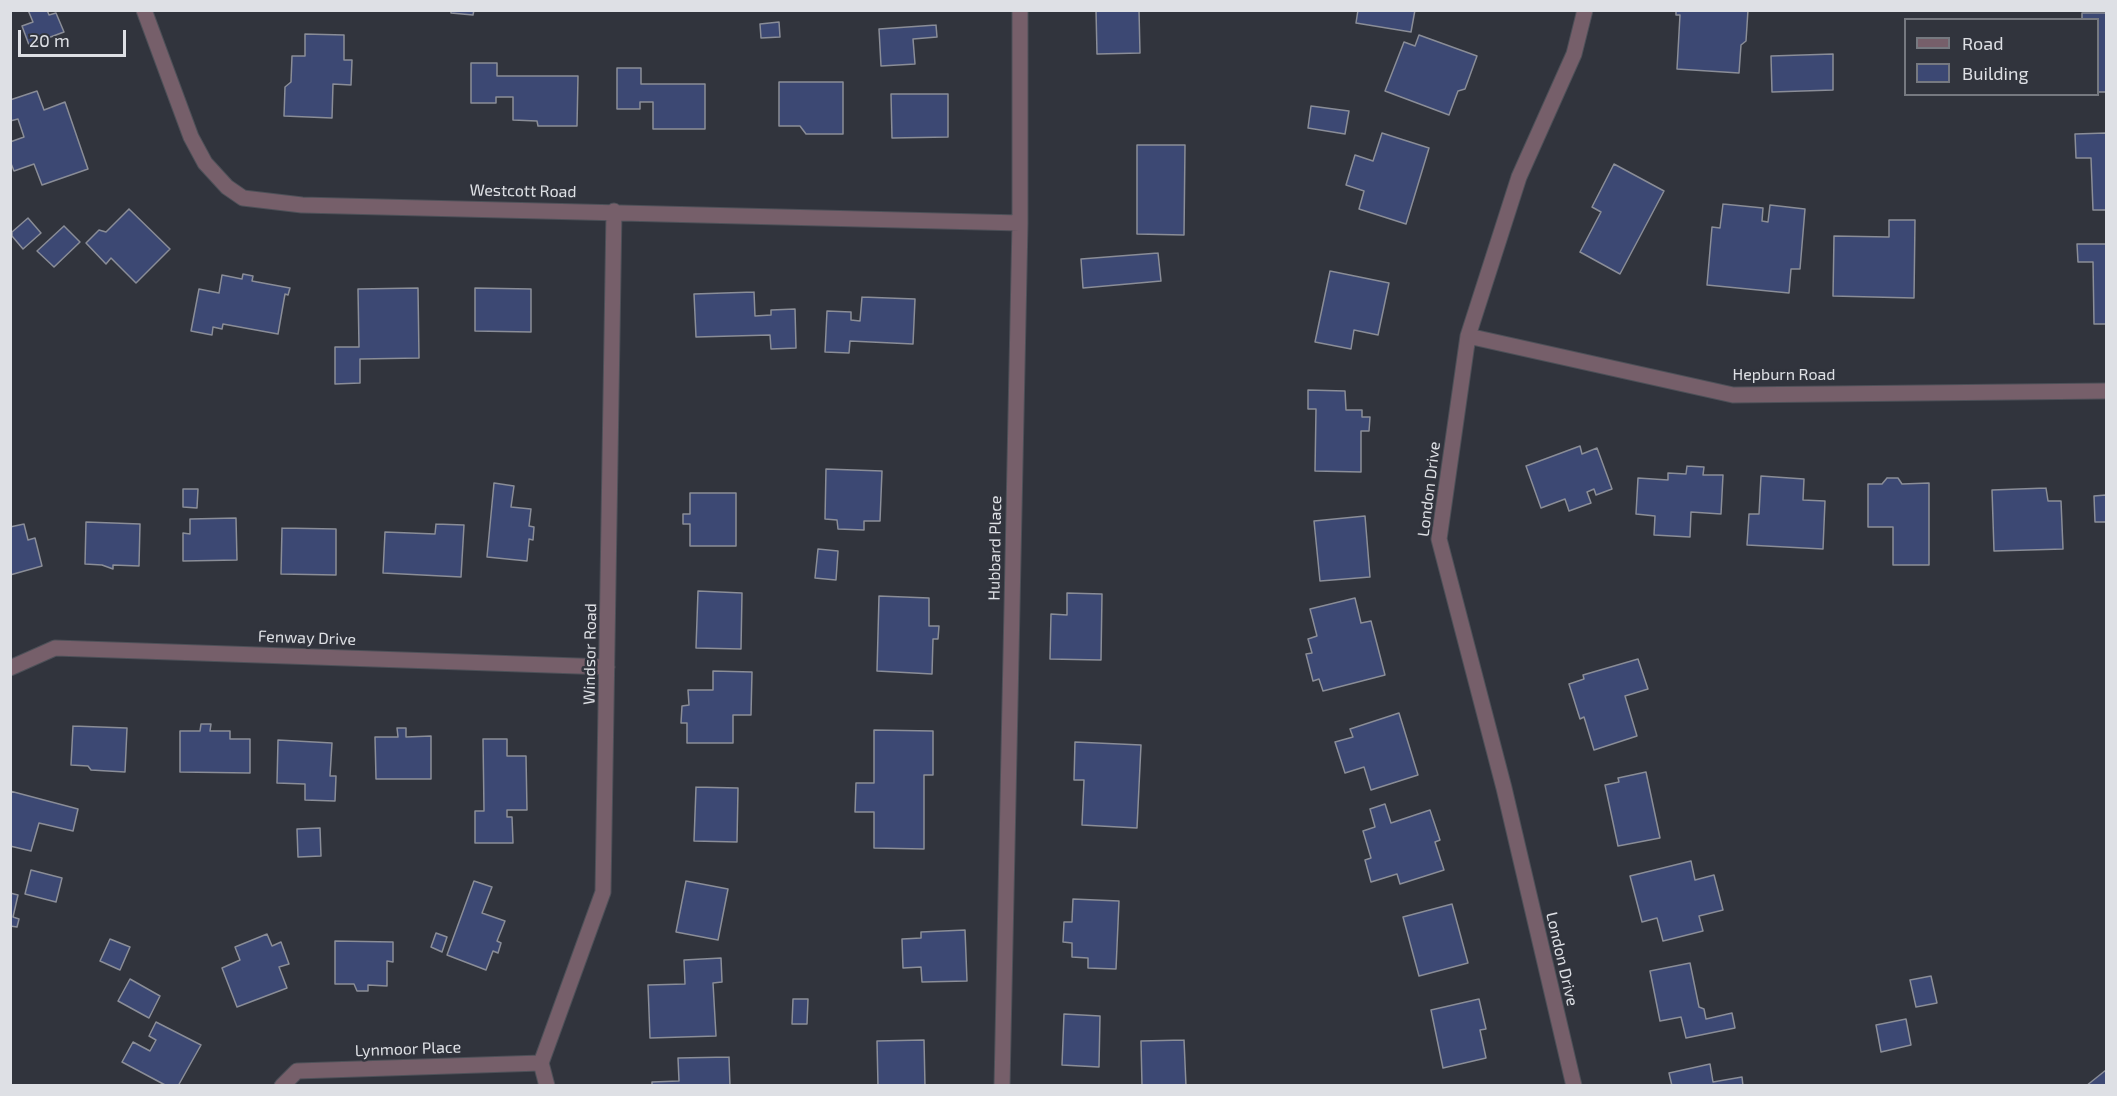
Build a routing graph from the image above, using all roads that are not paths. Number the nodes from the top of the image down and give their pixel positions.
1 (144, 10) edge
2 (1020, 10) edge
3 (1585, 10) edge
4 (614, 211) junction
5 (1020, 223) junction
6 (1468, 336) junction
7 (2106, 390) edge
8 (10, 668) edge
9 (608, 668) junction
10 (541, 1063) junction
11 (282, 1086) edge
12 (547, 1086) edge
13 (1002, 1086) edge
14 (1574, 1086) edge

1 - 4 street, Westcott Road
2 - 5 street, Hubbard Place
3 - 6 street, London Drive
4 - 5 street, Westcott Road
4 - 9 street, Windsor Road
5 - 13 street, Hubbard Place
6 - 7 street, Hepburn Road
6 - 14 street, London Drive
8 - 9 street, Fenway Drive
9 - 10 street, Windsor Road
10 - 11 street, Lynmoor Place
10 - 12 street

